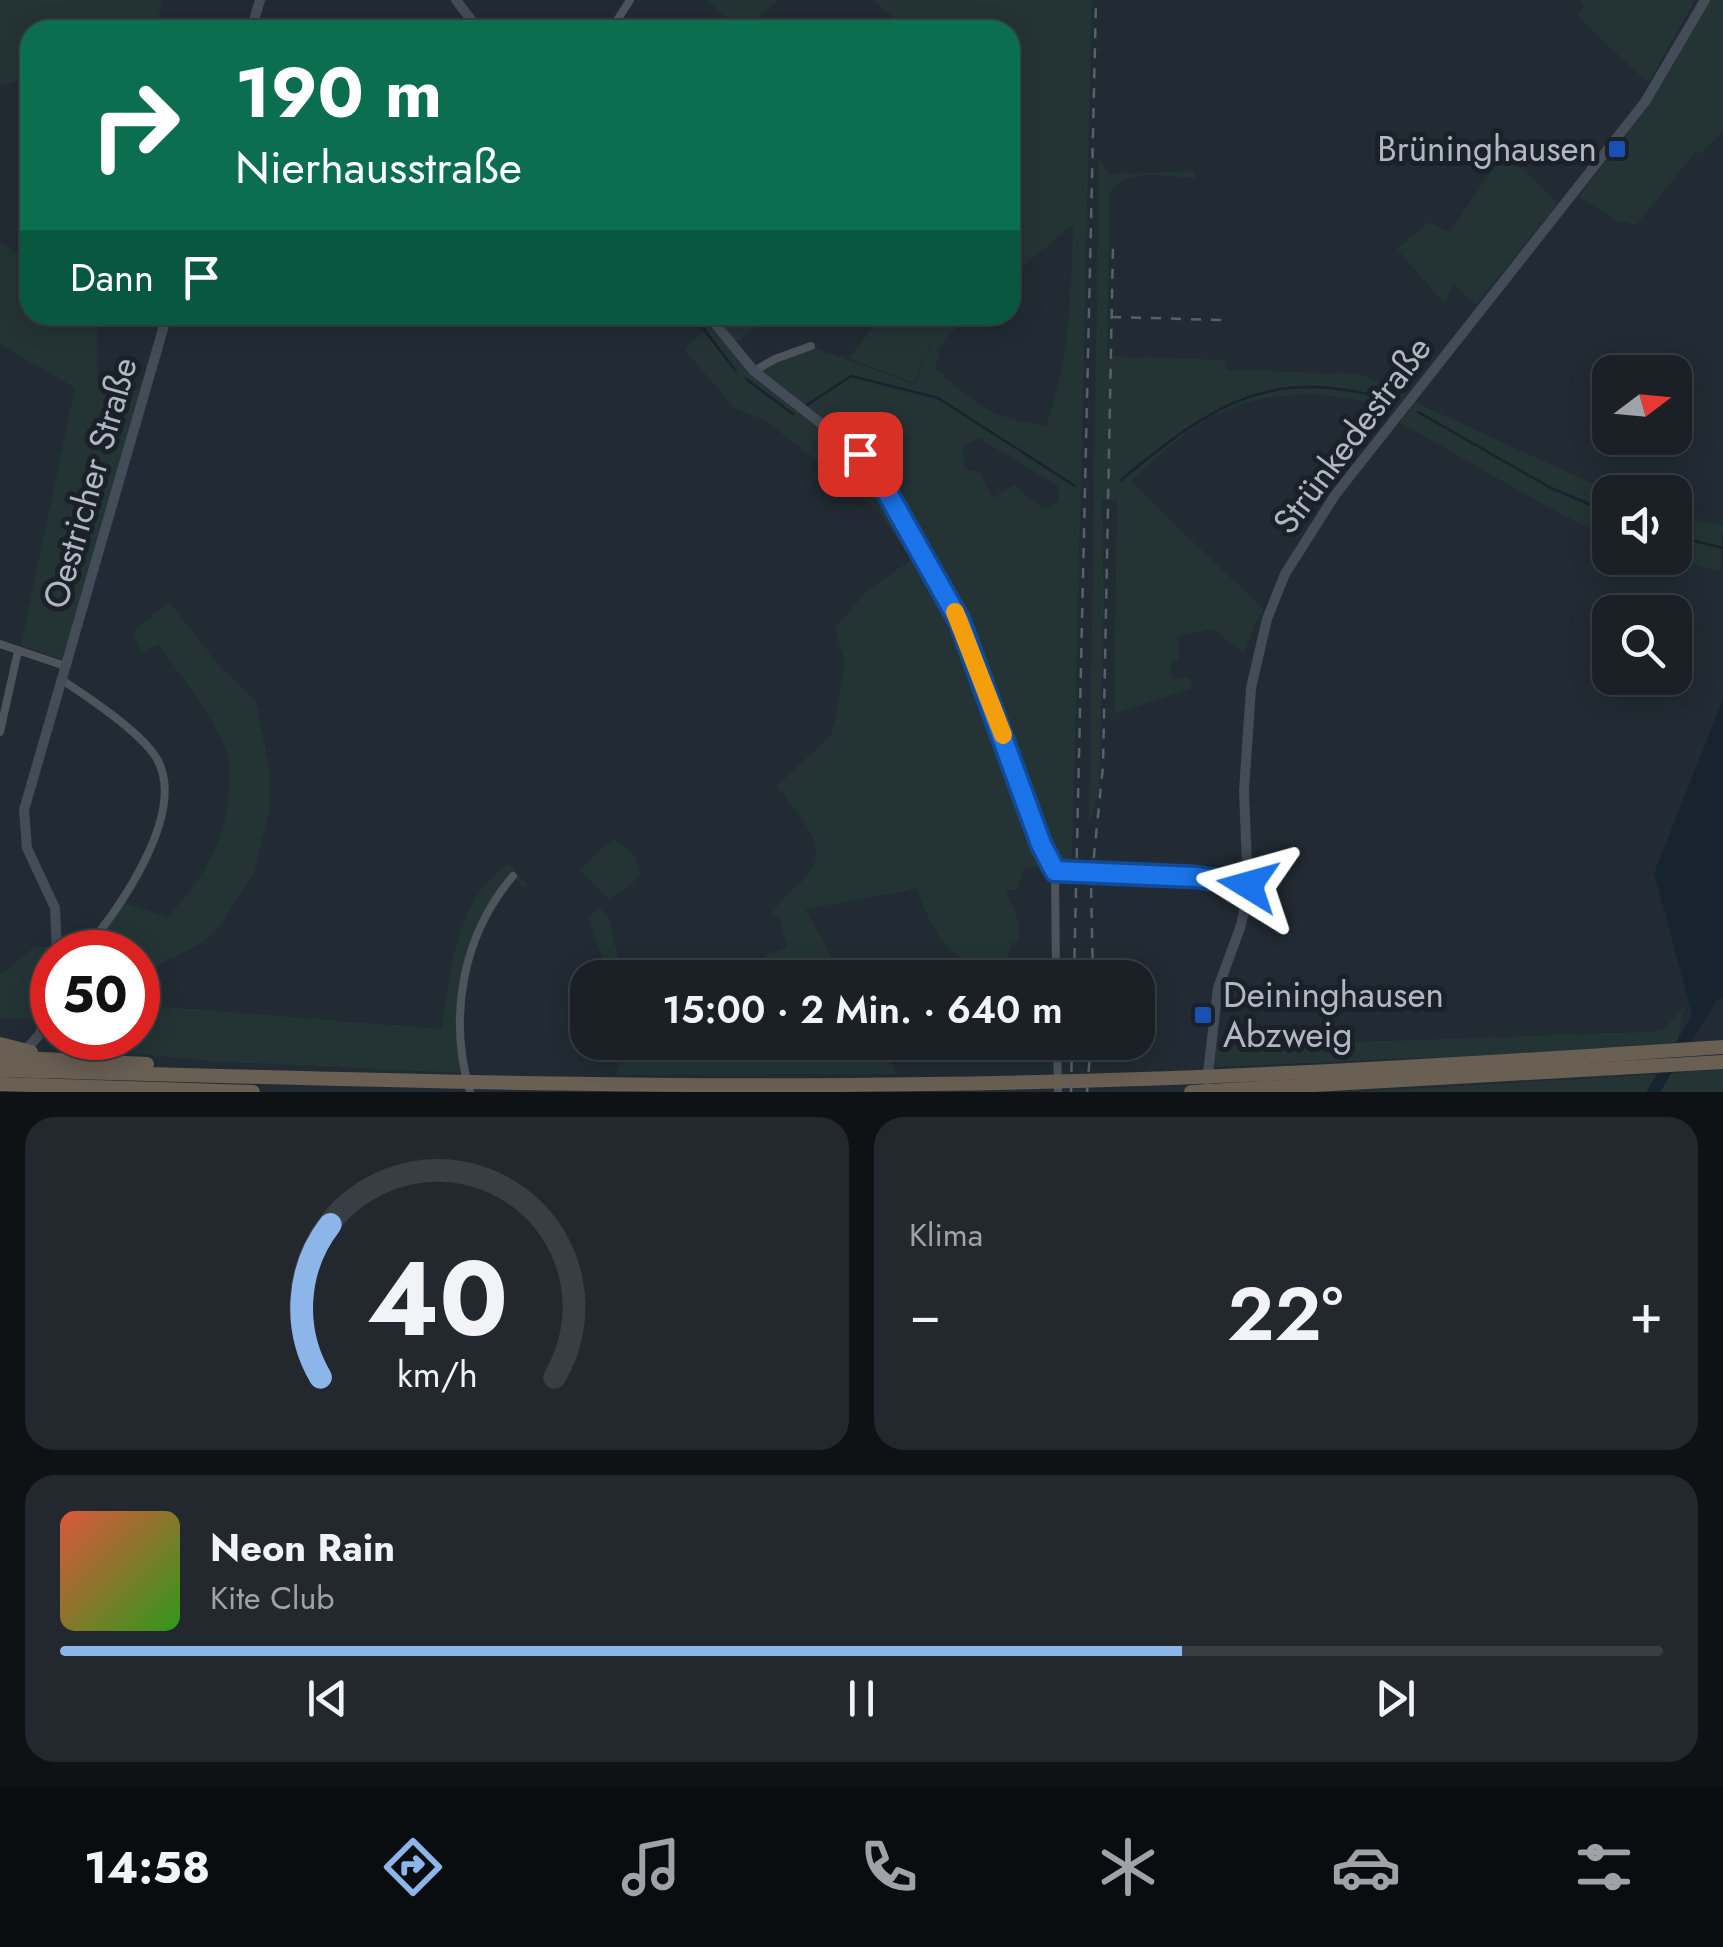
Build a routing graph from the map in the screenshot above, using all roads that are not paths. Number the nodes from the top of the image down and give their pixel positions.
1 (456, 0) edge
2 (1704, 0) edge
3 (471, 20) edge
4 (164, 325) edge
5 (716, 325) edge
6 (810, 346) dead end
7 (754, 371) junction
8 (0, 644) edge
9 (18, 651) junction
10 (65, 666) junction
11 (62, 680) junction
12 (0, 732) edge
13 (1061, 872) junction
14 (512, 876) dead end
15 (1248, 885) junction
16 (56, 930) edge
17 (100, 930) edge
18 (1057, 960) edge
19 (30, 1046) edge
20 (5, 1051) edge
21 (1719, 1055) edge
22 (1057, 1060) edge
23 (52, 1064) junction
24 (1561, 1066) junction
25 (0, 1070) edge
26 (212, 1073) junction
27 (0, 1082) edge
28 (1190, 1084) edge
29 (1224, 1084) edge
30 (202, 1091) edge
31 (252, 1092) edge
32 (470, 1092) edge
33 (1058, 1092) edge
34 (1208, 1092) edge

1 - 3 main road
2 - 15 main road, Strünkedestraße
4 - 10 main road, Oestricher Straße
5 - 7 main road
6 - 7 street
7 - 13 main road
8 - 9 street
9 - 10 street
9 - 12 street
10 - 11 main road, Oestricher Straße
11 - 16 main road, Oestricher Straße
11 - 17 street
13 - 15 main road
13 - 18 street
14 - 32 street
15 - 34 main road, Strünkedestraße
19 - 27 main road
20 - 23 highway
21 - 24 highway
21 - 24 highway
22 - 33 street
23 - 25 highway
23 - 26 highway
23 - 26 highway
24 - 29 highway
26 - 28 highway
27 - 30 highway
28 - 29 highway
30 - 31 highway

